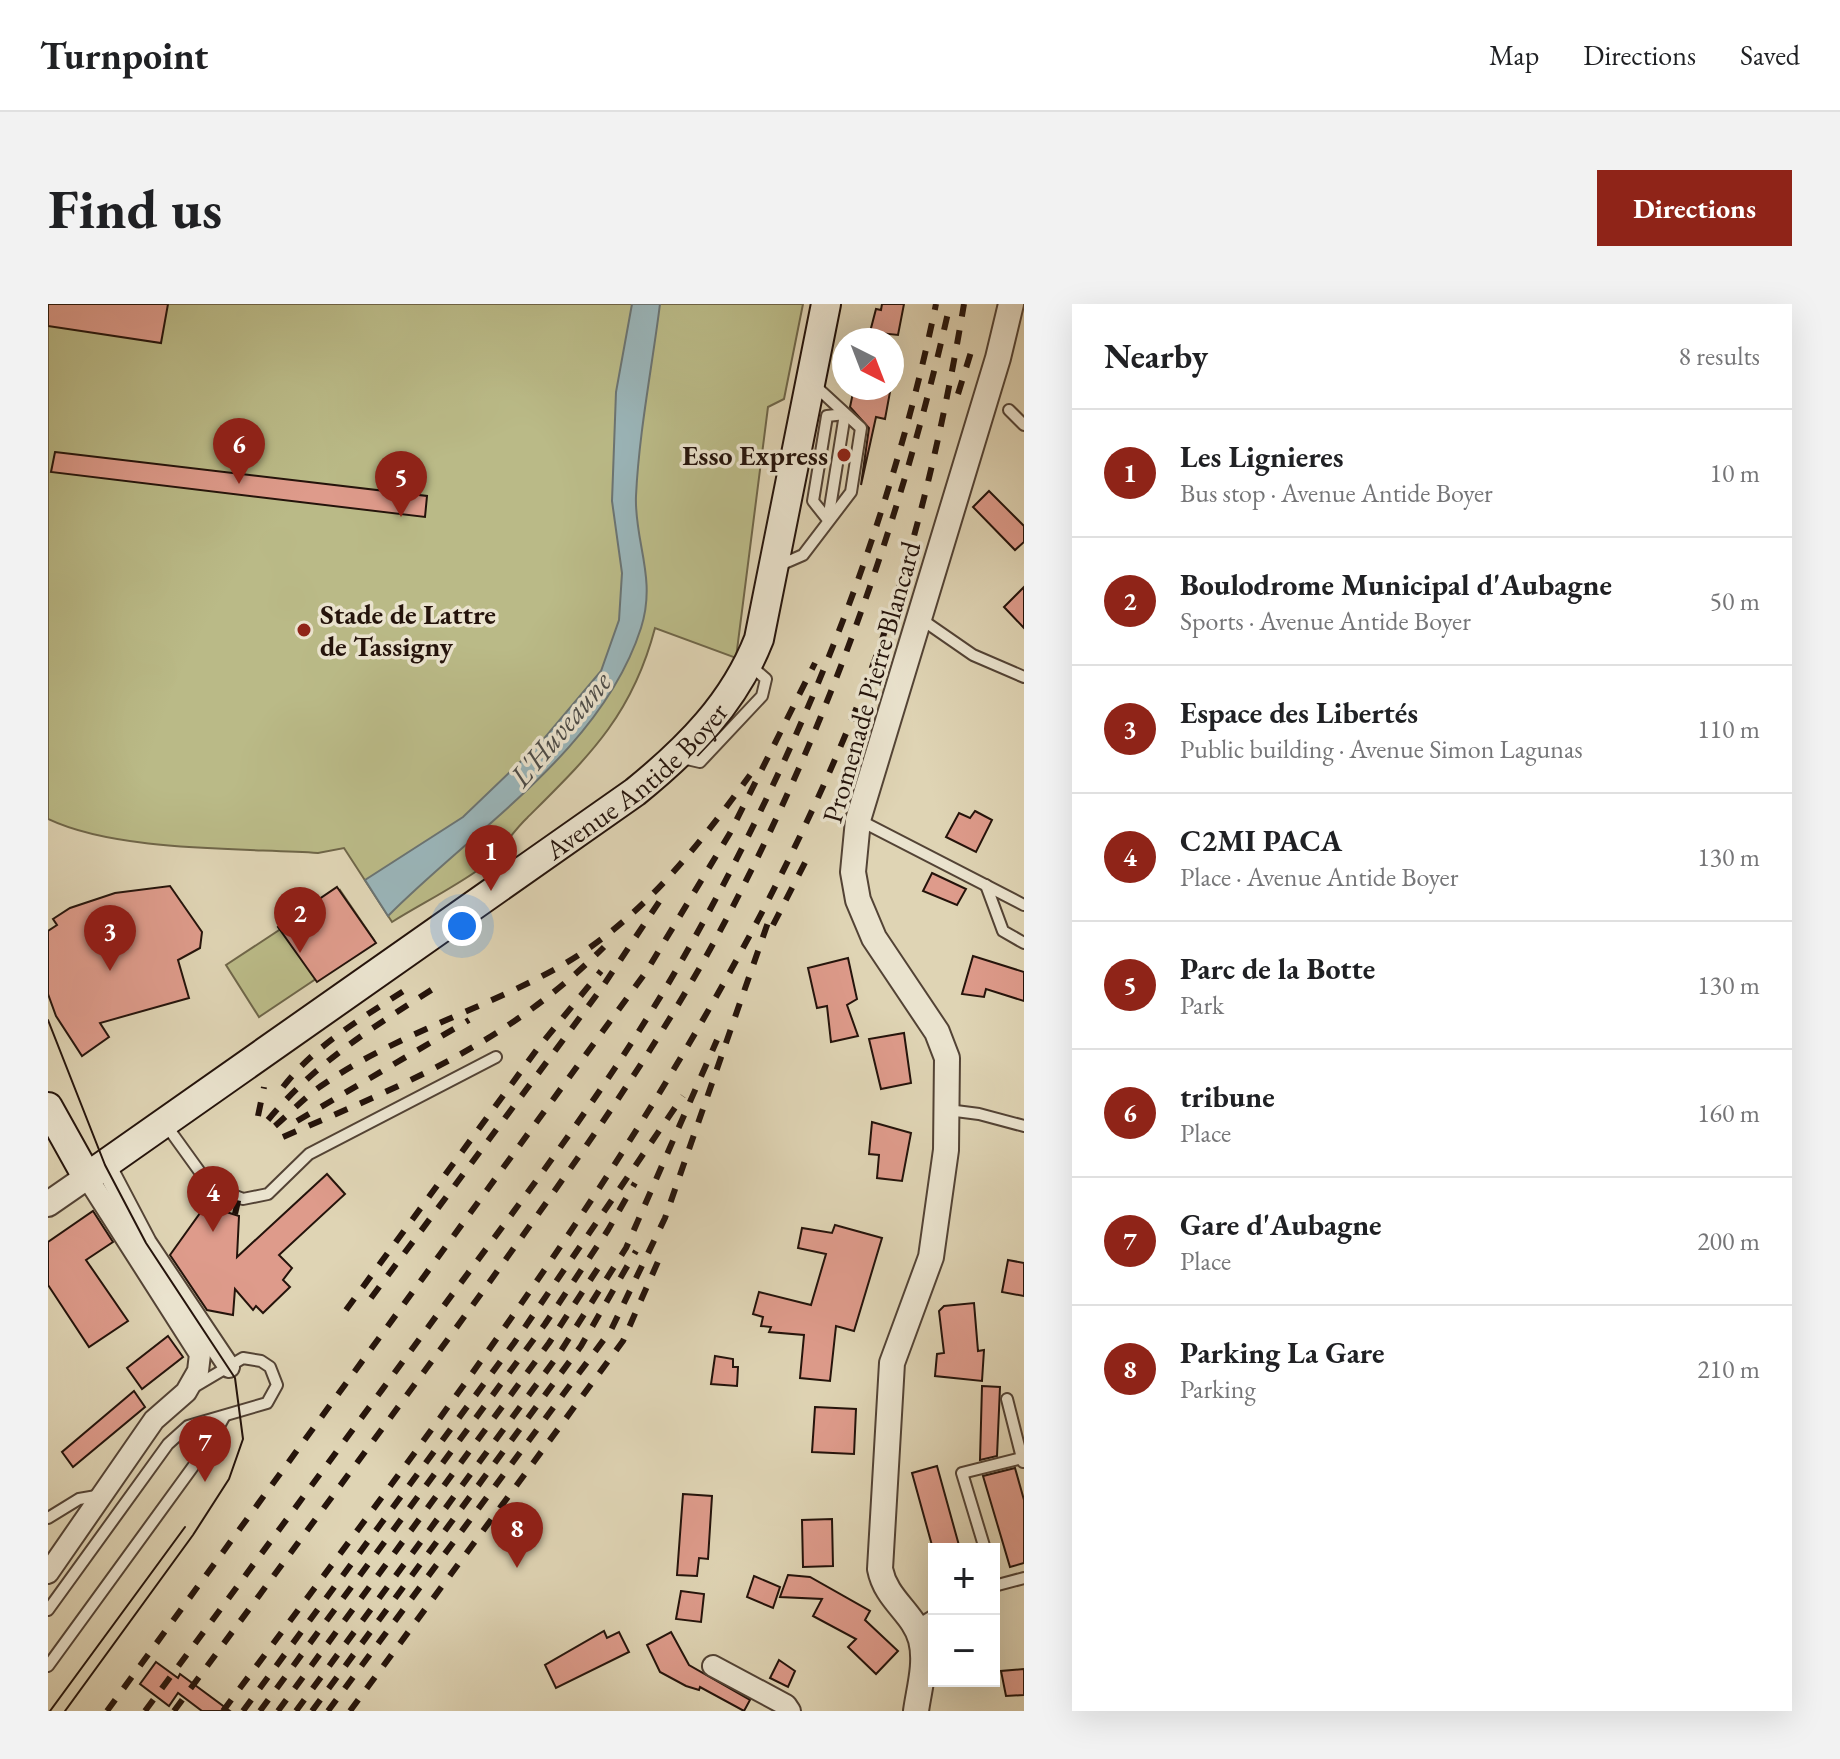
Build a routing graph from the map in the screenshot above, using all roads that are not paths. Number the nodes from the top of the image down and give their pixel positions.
1 (826, 304) edge
2 (1011, 304) edge
3 (811, 381) junction
4 (1009, 410) dead end
5 (845, 414) junction
6 (1024, 425) edge
7 (828, 520) junction
8 (774, 567) junction
9 (919, 618) junction
10 (1024, 677) edge
11 (858, 820) junction
12 (986, 885) junction
13 (1024, 905) edge
14 (1024, 943) edge
15 (496, 1057) dead end
16 (48, 1107) edge
17 (948, 1110) junction
18 (166, 1125) junction
19 (1024, 1126) edge
20 (96, 1171) junction
21 (48, 1204) edge
22 (229, 1367) junction
23 (186, 1392) junction
24 (1007, 1399) dead end
25 (224, 1417) junction
26 (1023, 1461) edge
27 (104, 1495) junction
28 (48, 1518) edge
29 (983, 1543) edge
30 (48, 1573) edge
31 (1024, 1578) edge
32 (1000, 1583) edge
33 (48, 1610) edge
34 (924, 1621) edge
35 (48, 1666) edge
36 (713, 1666) dead end
37 (790, 1711) edge
38 (916, 1711) edge

1 - 3 main road, Avenue Antide Boyer
2 - 9 street, Promenade Pierre Blancard
3 - 5 lane
3 - 8 main road, Avenue Antide Boyer
4 - 6 lane
5 - 7 lane
5 - 7 lane
5 - 7 lane
7 - 8 lane
8 - 18 main road, Avenue Antide Boyer
9 - 10 lane
9 - 11 street, Promenade Pierre Blancard
11 - 12 lane
11 - 17 street, Promenade Pierre Blancard
12 - 13 lane
12 - 14 lane
15 - 18 lane
16 - 20 main road
17 - 19 lane
17 - 34 street, Promenade Pierre Blancard
18 - 20 main road, Avenue Antide Boyer
20 - 21 street, Avenue Antide Boyer
20 - 22 street
20 - 23 street
22 - 23 lane
22 - 25 lane
23 - 27 street
24 - 26 lane
25 - 33 lane
25 - 35 lane
26 - 29 lane
27 - 28 lane
27 - 30 street
31 - 32 lane
34 - 38 street, Promenade Pierre Blancard
36 - 37 street

